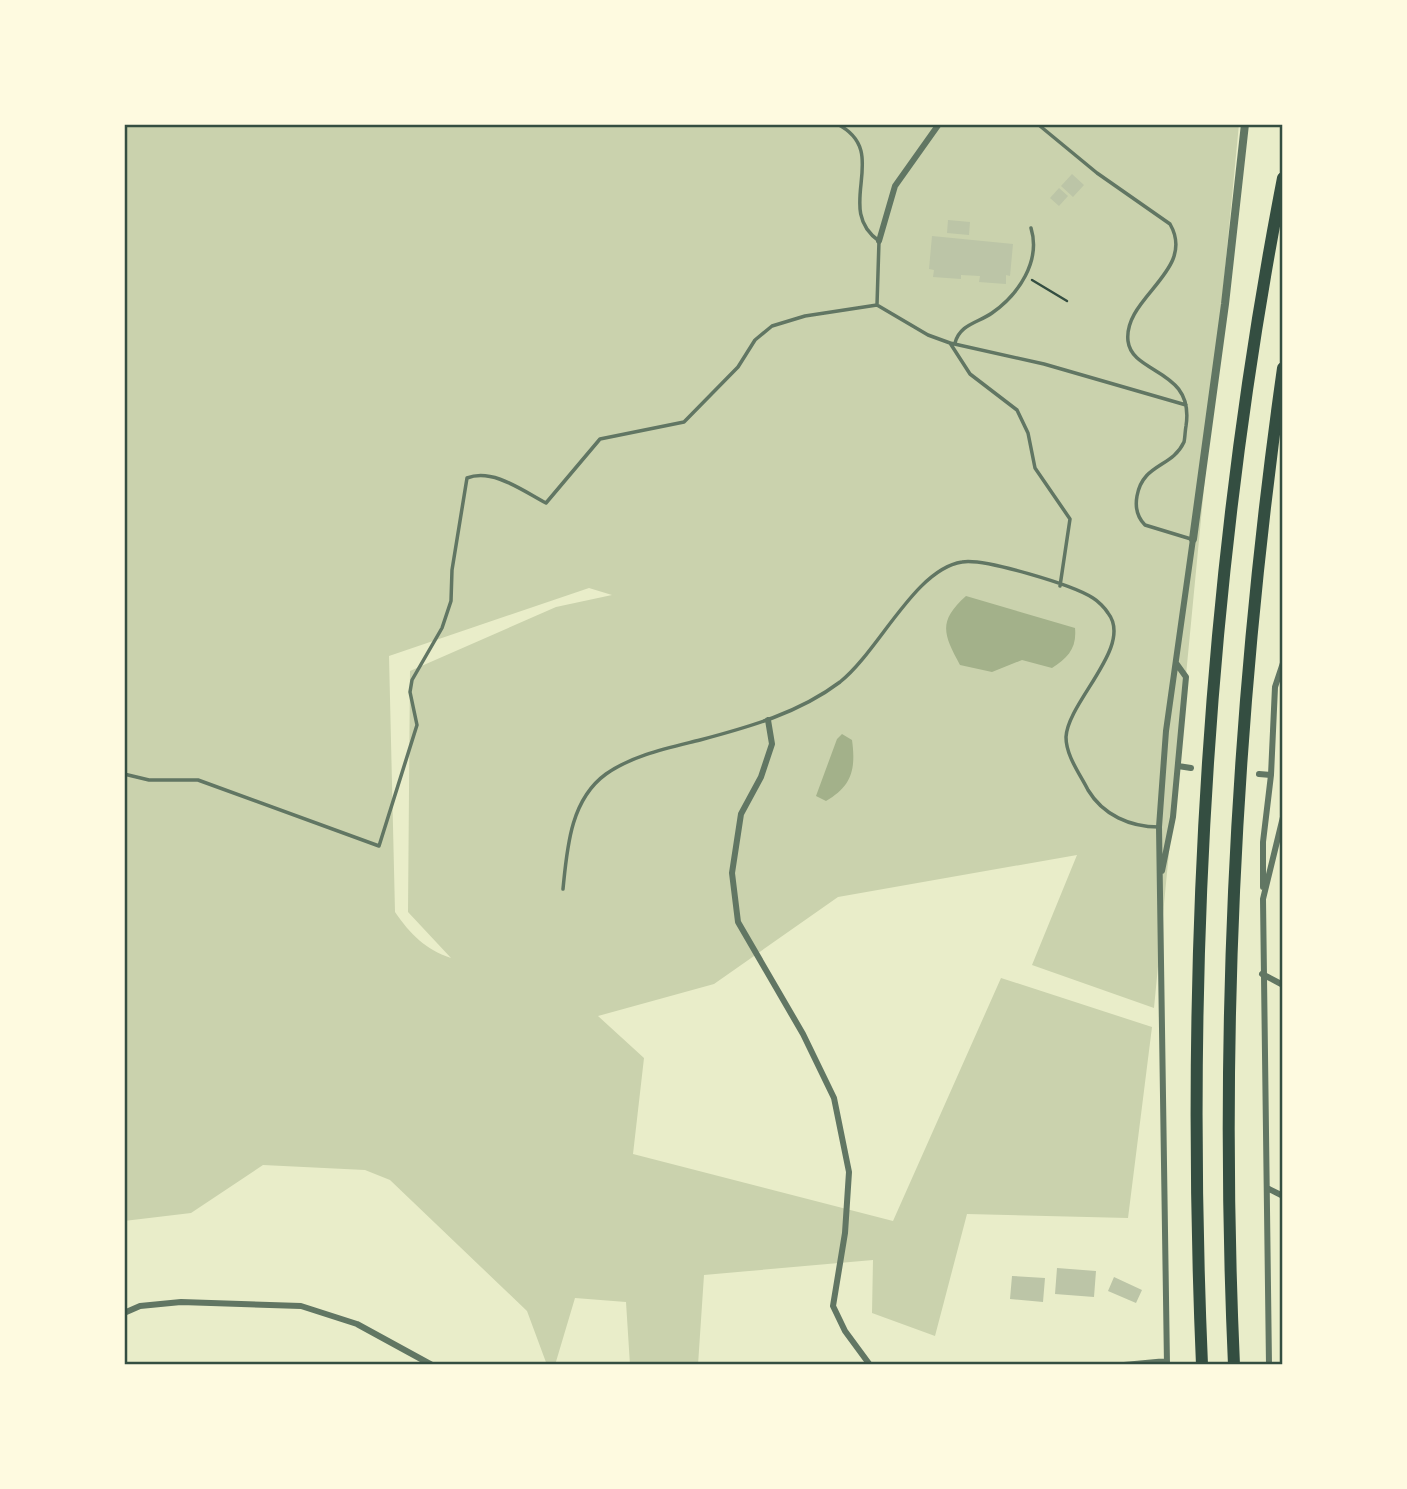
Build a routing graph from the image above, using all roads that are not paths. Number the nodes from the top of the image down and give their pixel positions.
1 (837, 124) edge
2 (939, 124) edge
3 (1245, 124) edge
4 (1040, 126) edge
5 (1283, 178) edge
6 (1031, 228) dead end
7 (879, 241) junction
8 (877, 305) junction
9 (952, 343) junction
10 (1283, 368) edge
11 (1186, 405) junction
12 (1193, 539) junction
13 (1060, 586) junction
14 (1176, 663) junction
15 (1283, 663) edge
16 (1283, 669) edge
17 (768, 720) junction
18 (1178, 766) junction
19 (1191, 768) dead end
20 (1258, 774) dead end
21 (124, 775) edge
22 (1271, 775) junction
23 (1283, 817) edge
24 (1159, 827) junction
25 (1160, 883) junction
26 (563, 889) dead end
27 (1263, 899) junction
28 (1262, 974) junction
29 (1283, 985) edge
30 (1267, 1188) junction
31 (1283, 1196) edge
32 (124, 1313) edge
33 (1167, 1363) edge
34 (432, 1365) edge
35 (870, 1365) edge
36 (1124, 1365) edge
37 (1202, 1365) edge
38 (1234, 1365) edge
39 (1269, 1365) edge

1 - 7 lane
2 - 7 street
3 - 12 street
4 - 11 lane
5 - 37 highway
6 - 9 lane
7 - 8 lane
8 - 9 lane
8 - 21 lane
9 - 11 lane
9 - 13 lane
10 - 38 highway
11 - 12 lane
12 - 14 street
13 - 17 lane
13 - 24 lane
14 - 18 street
14 - 24 street
15 - 16 street
16 - 22 street
17 - 26 lane
17 - 35 street
18 - 19 street
18 - 25 street
20 - 22 street
22 - 27 street
23 - 27 street
24 - 25 street
25 - 33 street
27 - 28 street
28 - 29 street
28 - 30 street
30 - 31 street
30 - 39 street
32 - 34 street
33 - 36 street

